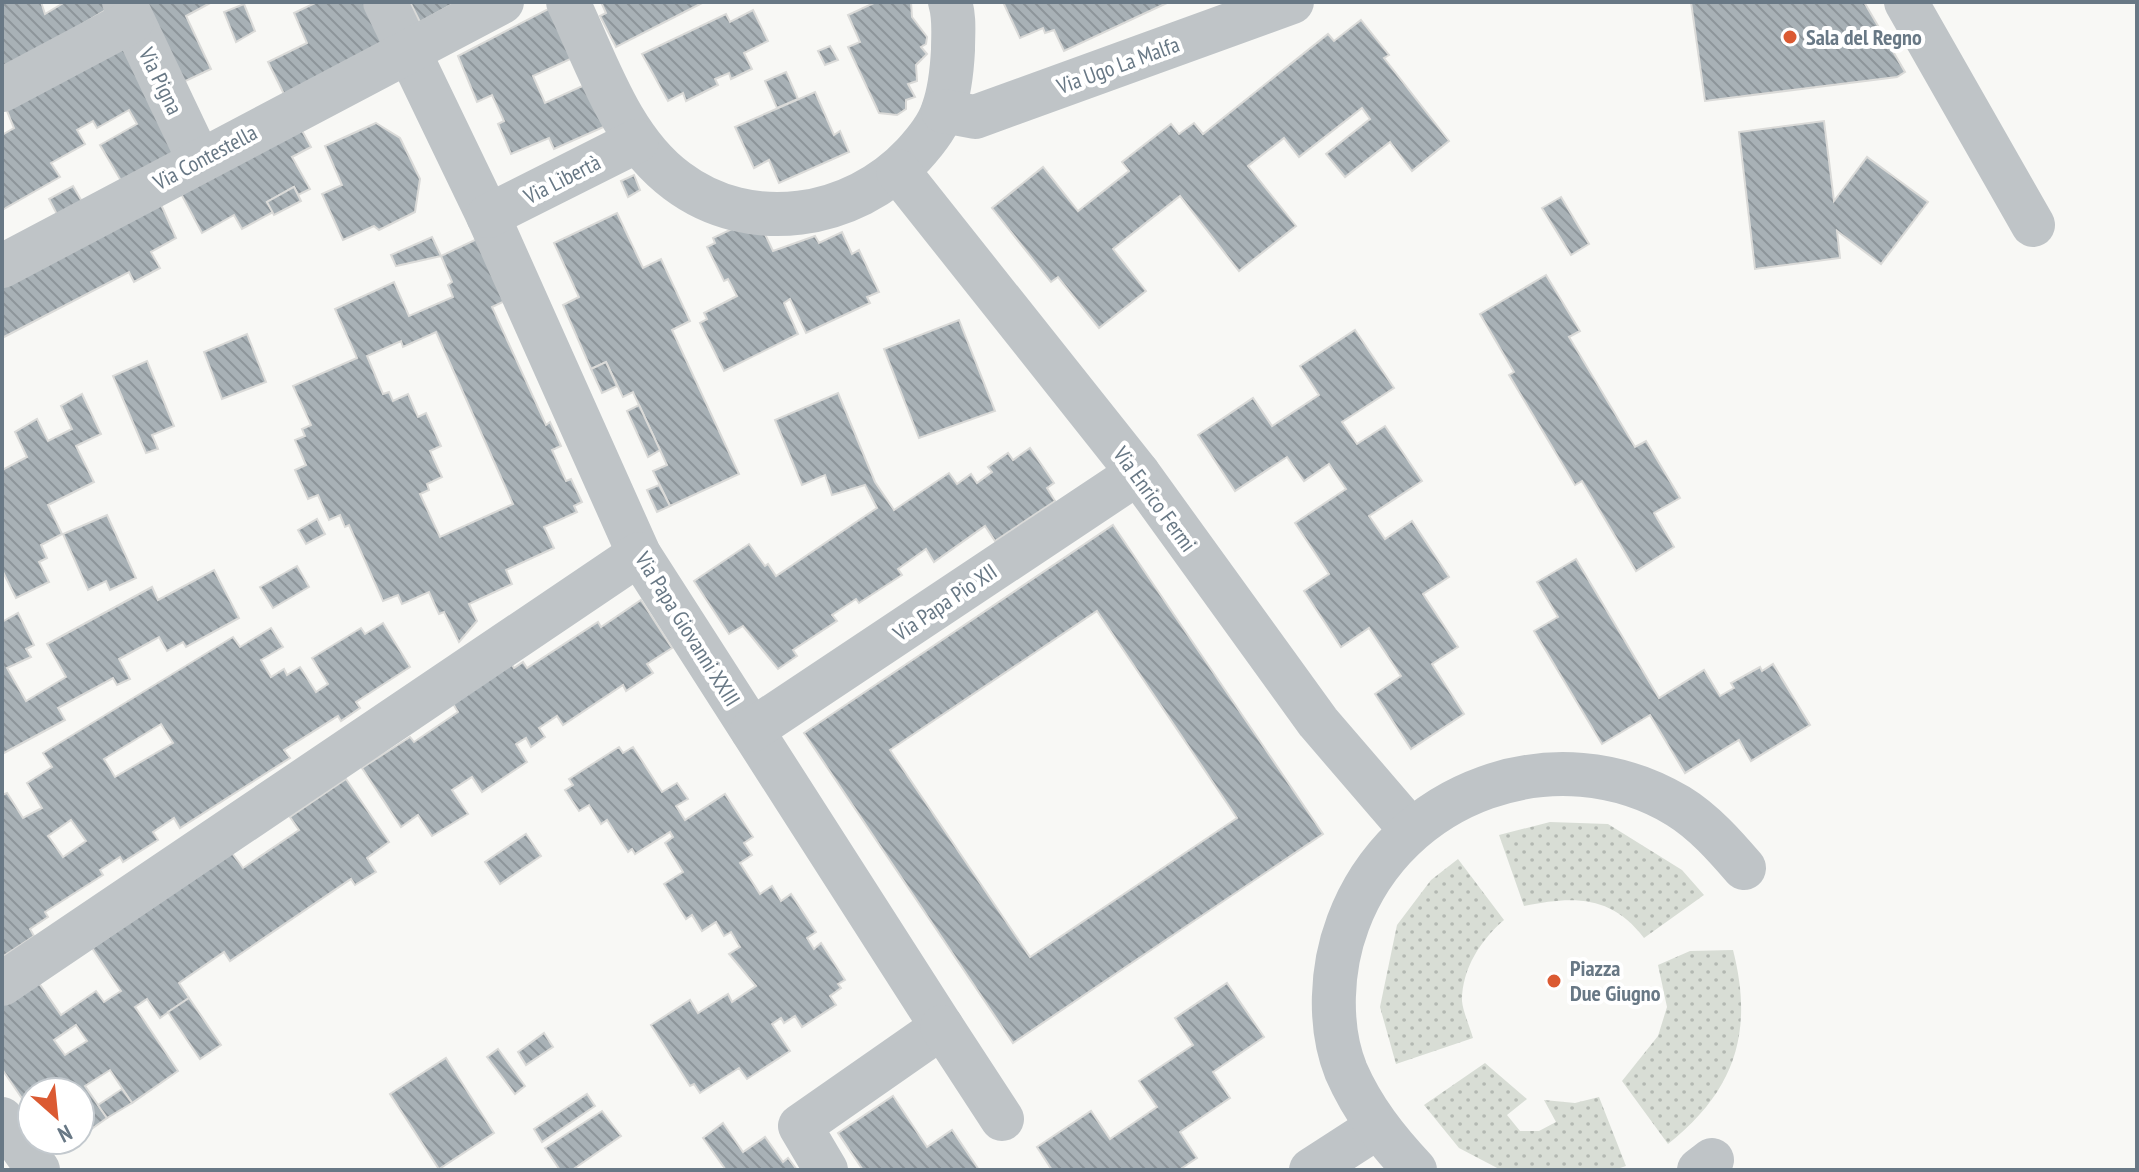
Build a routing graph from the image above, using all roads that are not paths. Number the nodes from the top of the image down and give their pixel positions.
1 (385, 2) edge
2 (502, 2) edge
3 (568, 2) edge
4 (950, 2) edge
5 (1292, 2) edge
6 (1906, 2) edge
7 (128, 12) edge
8 (408, 51) junction
9 (2, 90) edge
10 (943, 111) junction
11 (637, 141) junction
12 (199, 160) junction
13 (898, 171) junction
14 (488, 216) junction
15 (2033, 225) dead end
16 (2, 266) edge
17 (1138, 473) junction
18 (639, 554) junction
19 (752, 730) junction
20 (1410, 829) junction
21 (1744, 868) dead end
22 (2, 984) edge
23 (942, 1027) junction
24 (2, 1119) edge
25 (1002, 1119) dead end
26 (1376, 1128) junction
27 (38, 1170) edge
28 (826, 1170) edge
29 (1311, 1170) edge
30 (1415, 1170) edge

1 - 8 street, Via Papa Giovanni XXIII
2 - 8 street, Via Contestella
3 - 11 street
4 - 10 street
5 - 10 street, Via Ugo La Malfa
6 - 15 street
7 - 9 street
7 - 12 street, Via Pigna
8 - 12 street, Via Contestella
8 - 14 street, Via Papa Giovanni XXIII
10 - 13 street
11 - 13 street
11 - 14 street, Via Libertà
12 - 16 street, Via Contestella
13 - 17 street, Via Enrico Fermi
14 - 18 street, Via Papa Giovanni XXIII
17 - 19 street, Via Papa Pio XII
17 - 20 street, Via Enrico Fermi
18 - 19 street, Via Papa Giovanni XXIII
18 - 22 street
19 - 23 street, Via Papa Giovanni XXIII
20 - 21 street
20 - 26 street
23 - 25 street, Via Papa Giovanni XXIII
23 - 28 street
24 - 27 street
26 - 29 street
26 - 30 street

